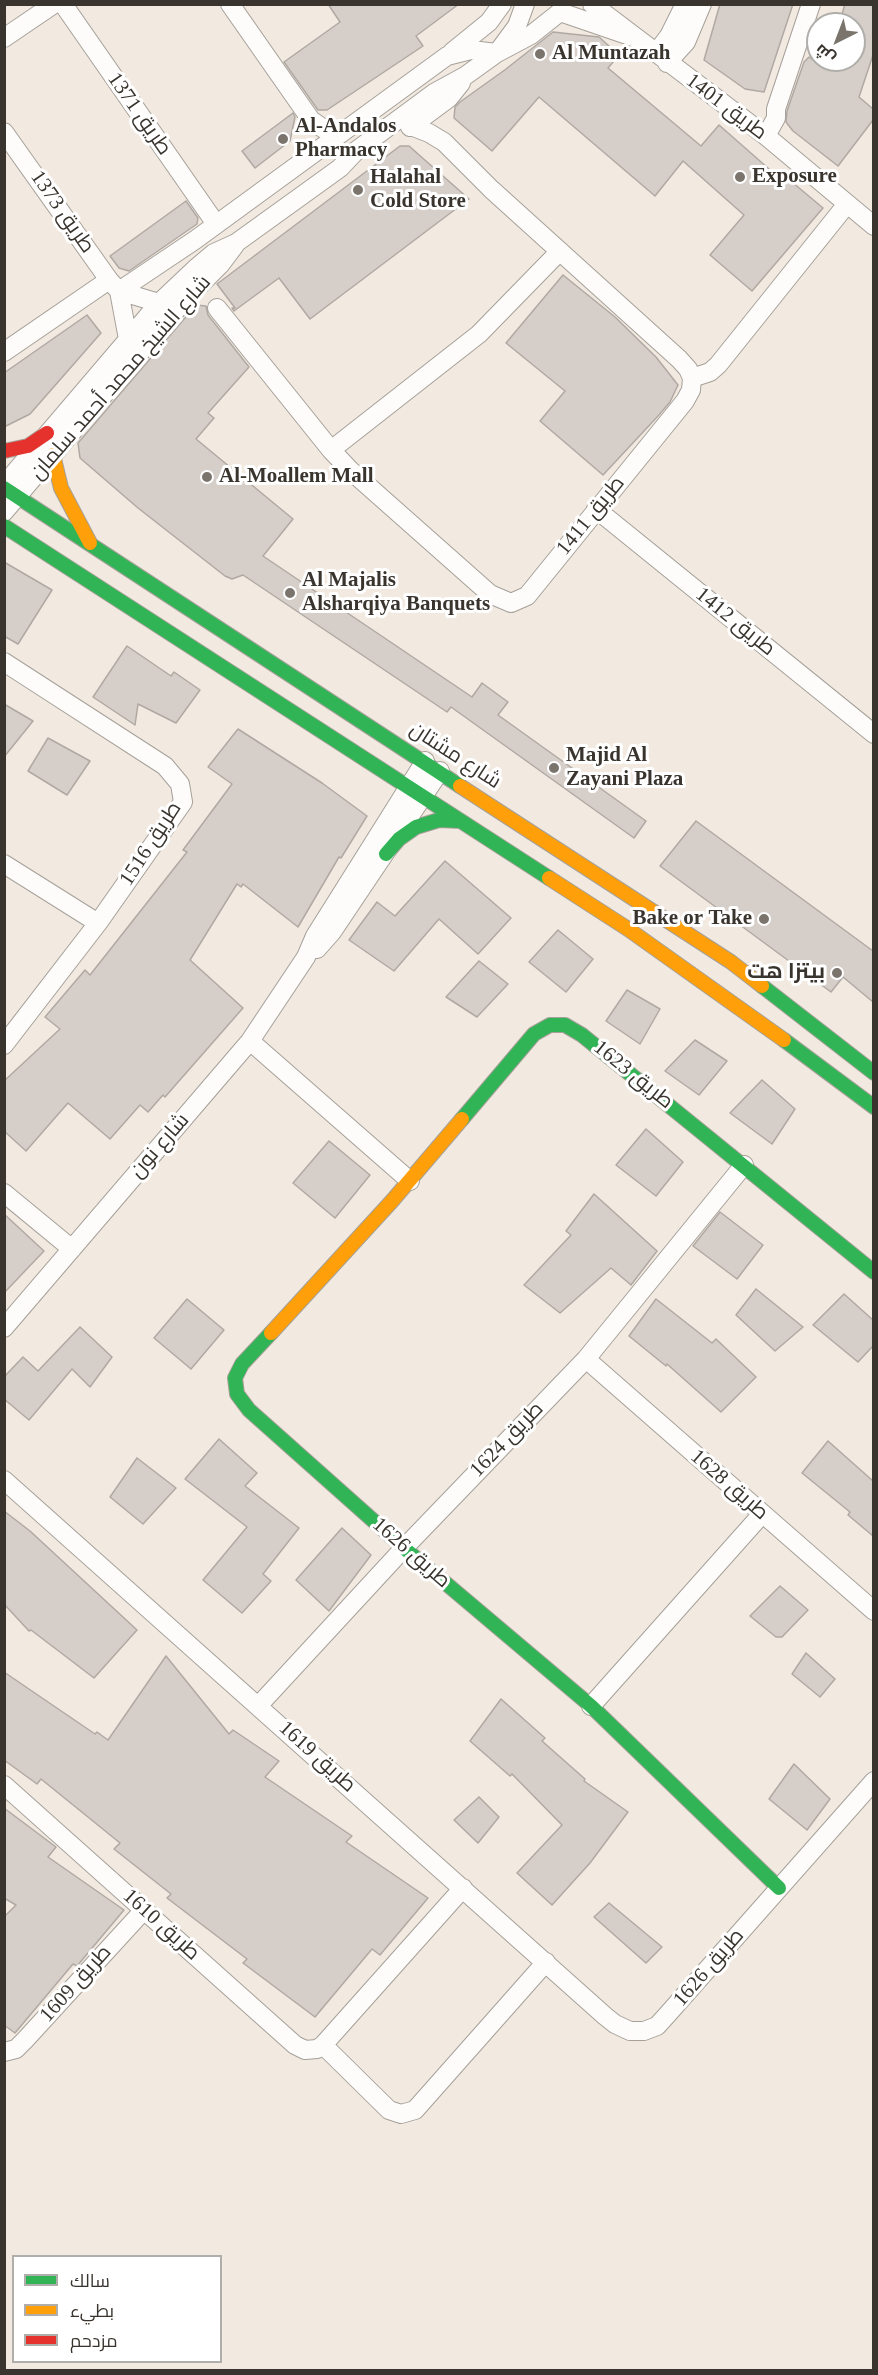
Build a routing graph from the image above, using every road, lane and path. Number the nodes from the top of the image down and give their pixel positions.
1 (54, 4) edge
2 (63, 4) edge
3 (230, 4) edge
4 (502, 4) edge
5 (525, 4) edge
6 (535, 4) edge
7 (592, 4) edge
8 (686, 4) edge
9 (702, 4) edge
10 (811, 4) edge
11 (564, 8) edge
12 (633, 37) junction
13 (4, 38) edge
14 (497, 53) junction
15 (447, 56) junction
16 (662, 58) junction
17 (465, 76) junction
18 (443, 103) junction
19 (419, 115) junction
20 (311, 120) junction
21 (4, 132) edge
22 (760, 132) junction
23 (339, 135) junction
24 (444, 142) junction
25 (312, 154) junction
26 (340, 168) junction
27 (847, 204) junction
28 (216, 224) junction
29 (873, 225) edge
30 (195, 240) junction
31 (236, 243) junction
32 (560, 252) junction
33 (220, 265) junction
34 (187, 277) junction
35 (114, 286) junction
36 (183, 302) junction
37 (159, 303) junction
38 (217, 308) junction
39 (128, 339) junction
40 (4, 352) edge
41 (692, 378) junction
42 (47, 433) junction
43 (331, 450) junction
44 (4, 452) edge
45 (53, 455) junction
46 (9, 490) edge
47 (596, 509) junction
48 (4, 512) edge
49 (4, 526) edge
50 (90, 543) junction
51 (4, 662) edge
52 (873, 734) edge
53 (425, 761) junction
54 (440, 771) junction
55 (416, 791) junction
56 (461, 820) junction
57 (386, 854) junction
58 (4, 864) edge
59 (98, 923) junction
60 (306, 957) junction
61 (250, 1041) junction
62 (4, 1045) edge
63 (873, 1073) edge
64 (873, 1107) edge
65 (744, 1165) junction
66 (410, 1181) junction
67 (4, 1193) edge
68 (72, 1249) junction
69 (873, 1272) edge
70 (4, 1328) edge
71 (586, 1359) junction
72 (237, 1394) joint
73 (4, 1480) edge
74 (762, 1514) junction
75 (404, 1548) junction
76 (873, 1611) edge
77 (259, 1705) junction
78 (591, 1706) junction
79 (873, 1781) edge
80 (4, 1785) edge
81 (463, 1888) junction
82 (779, 1888) junction
83 (144, 1910) junction
84 (546, 1962) junction
85 (630, 2031) joint
86 (322, 2045) junction
87 (4, 2052) edge

1 - 13 street
2 - 28 street, طريق 1371
3 - 20 street
4 - 15 street
5 - 14 street, شارع الشيخ محمد أحمد سلمان
6 - 11 street, طريق 1401
7 - 12 street, طريق 1401
8 - 16 street
9 - 16 street
10 - 22 street
11 - 12 street, طريق 1401
11 - 14 street, شارع الشيخ محمد أحمد سلمان
12 - 16 street, طريق 1401
14 - 15 street
14 - 17 street, شارع الشيخ محمد أحمد سلمان
15 - 23 street
16 - 22 street, طريق 1401
17 - 18 street, شارع الشيخ محمد أحمد سلمان
17 - 19 street, شارع الشيخ محمد أحمد سلمان
18 - 19 street, شارع الشيخ محمد أحمد سلمان
18 - 24 street
19 - 24 street
19 - 26 street, شارع الشيخ محمد أحمد سلمان
19 - 26 street, شارع الشيخ محمد أحمد سلمان
20 - 23 street
20 - 25 street
21 - 35 street, طريق 1373
22 - 27 street, طريق 1401
23 - 25 street
24 - 32 street
25 - 28 street
26 - 31 street, شارع الشيخ محمد أحمد سلمان
27 - 29 street, طريق 1401
27 - 41 street
28 - 30 street
30 - 34 street
30 - 35 street
31 - 33 street, شارع الشيخ محمد أحمد سلمان
31 - 34 street, شارع الشيخ محمد أحمد سلمان
32 - 41 street
32 - 43 street
33 - 36 street, شارع الشيخ محمد أحمد سلمان
33 - 38 street
34 - 37 street, شارع الشيخ محمد أحمد سلمان
35 - 37 street
35 - 39 street
35 - 40 street
36 - 38 street
36 - 45 street, شارع الشيخ محمد أحمد سلمان
37 - 39 street, شارع الشيخ محمد أحمد سلمان
38 - 43 street, طريق 1411
39 - 42 street, شارع الشيخ محمد أحمد سلمان
41 - 47 street, طريق 1411
42 - 44 street
42 - 46 street, شارع الشيخ محمد أحمد سلمان
43 - 47 street, طريق 1411
45 - 46 street, شارع الشيخ محمد أحمد سلمان
45 - 50 street
46 - 48 street, شارع الشيخ محمد أحمد سلمان
46 - 50 street, شارع مشتان
47 - 52 street, طريق 1412
49 - 55 street
50 - 53 street, شارع مشتان
51 - 59 street, طريق 1516
53 - 54 street, شارع مشتان
53 - 55 street, شارع نون
54 - 55 street, شارع نون
54 - 63 street, شارع مشتان
55 - 56 street
55 - 57 street, شارع نون
55 - 60 street, شارع نون
56 - 57 street
56 - 64 street
57 - 60 street, شارع نون
58 - 59 street
59 - 62 street, طريق 1516
60 - 61 street, شارع نون
61 - 66 street
61 - 68 street, شارع نون
65 - 66 street, طريق 1623
65 - 69 street, طريق 1623
65 - 71 street, طريق 1624
66 - 72 street, طريق 1623
67 - 68 street
68 - 70 street, شارع نون
71 - 74 street, طريق 1628
71 - 75 street, طريق 1624
72 - 75 street, طريق 1626
73 - 77 street, طريق 1619
74 - 76 street, طريق 1628
74 - 78 street
75 - 77 street, طريق 1624
75 - 78 street, طريق 1626
77 - 81 street, طريق 1619
78 - 82 street, طريق 1626
79 - 82 street, طريق 1626
80 - 83 street, طريق 1610
81 - 84 street, طريق 1619
81 - 86 street
82 - 85 street, طريق 1626
83 - 86 street, طريق 1610
83 - 87 street, طريق 1609
84 - 85 street, طريق 1619
84 - 86 street

